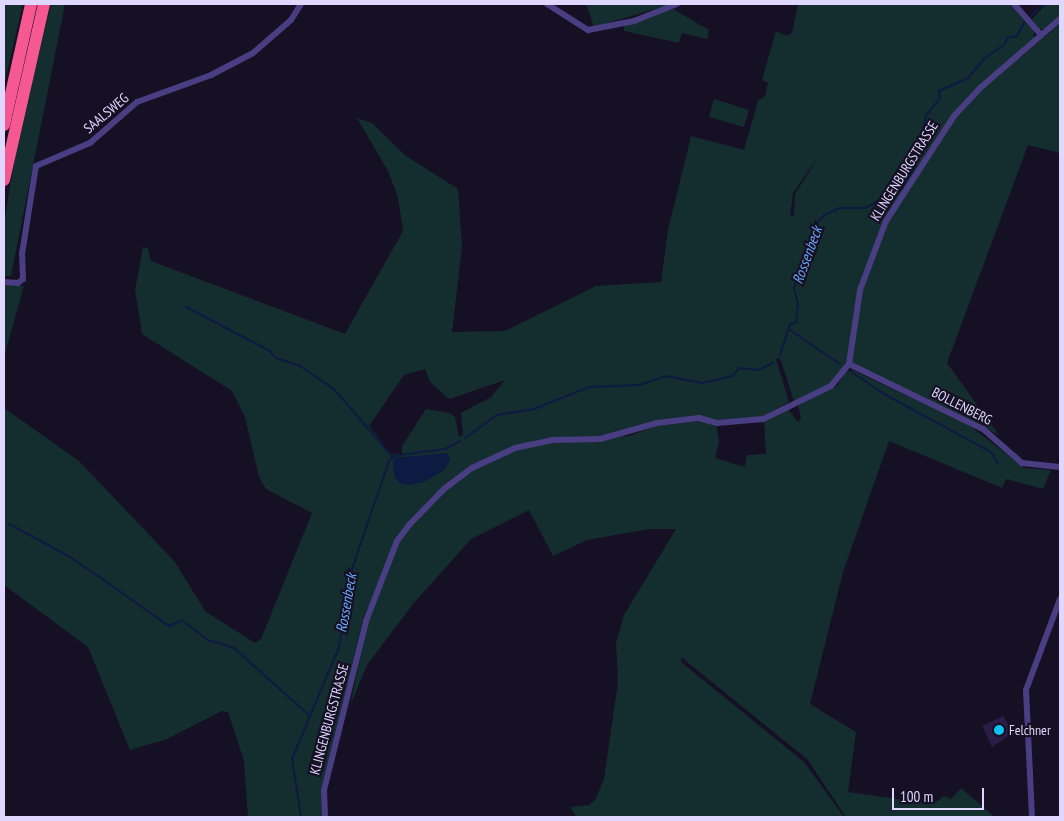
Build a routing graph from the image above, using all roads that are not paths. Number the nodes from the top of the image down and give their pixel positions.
1 (31, 4) edge
2 (44, 4) edge
3 (301, 4) edge
4 (547, 4) edge
5 (677, 4) edge
6 (1014, 4) edge
7 (1060, 19) edge
8 (1041, 36) junction
9 (4, 126) edge
10 (4, 180) edge
11 (4, 282) edge
12 (849, 364) junction
13 (1060, 467) edge
14 (1060, 599) edge
15 (325, 817) edge
16 (1032, 817) edge

1 - 9 highway
2 - 10 highway
3 - 11 street, SAALSWEG
4 - 5 street
6 - 8 street
7 - 8 street, KLINGENBURGSTRASSE
8 - 12 street, KLINGENBURGSTRASSE
12 - 13 street, BOLLENBERG
12 - 15 street, KLINGENBURGSTRASSE
14 - 16 street

